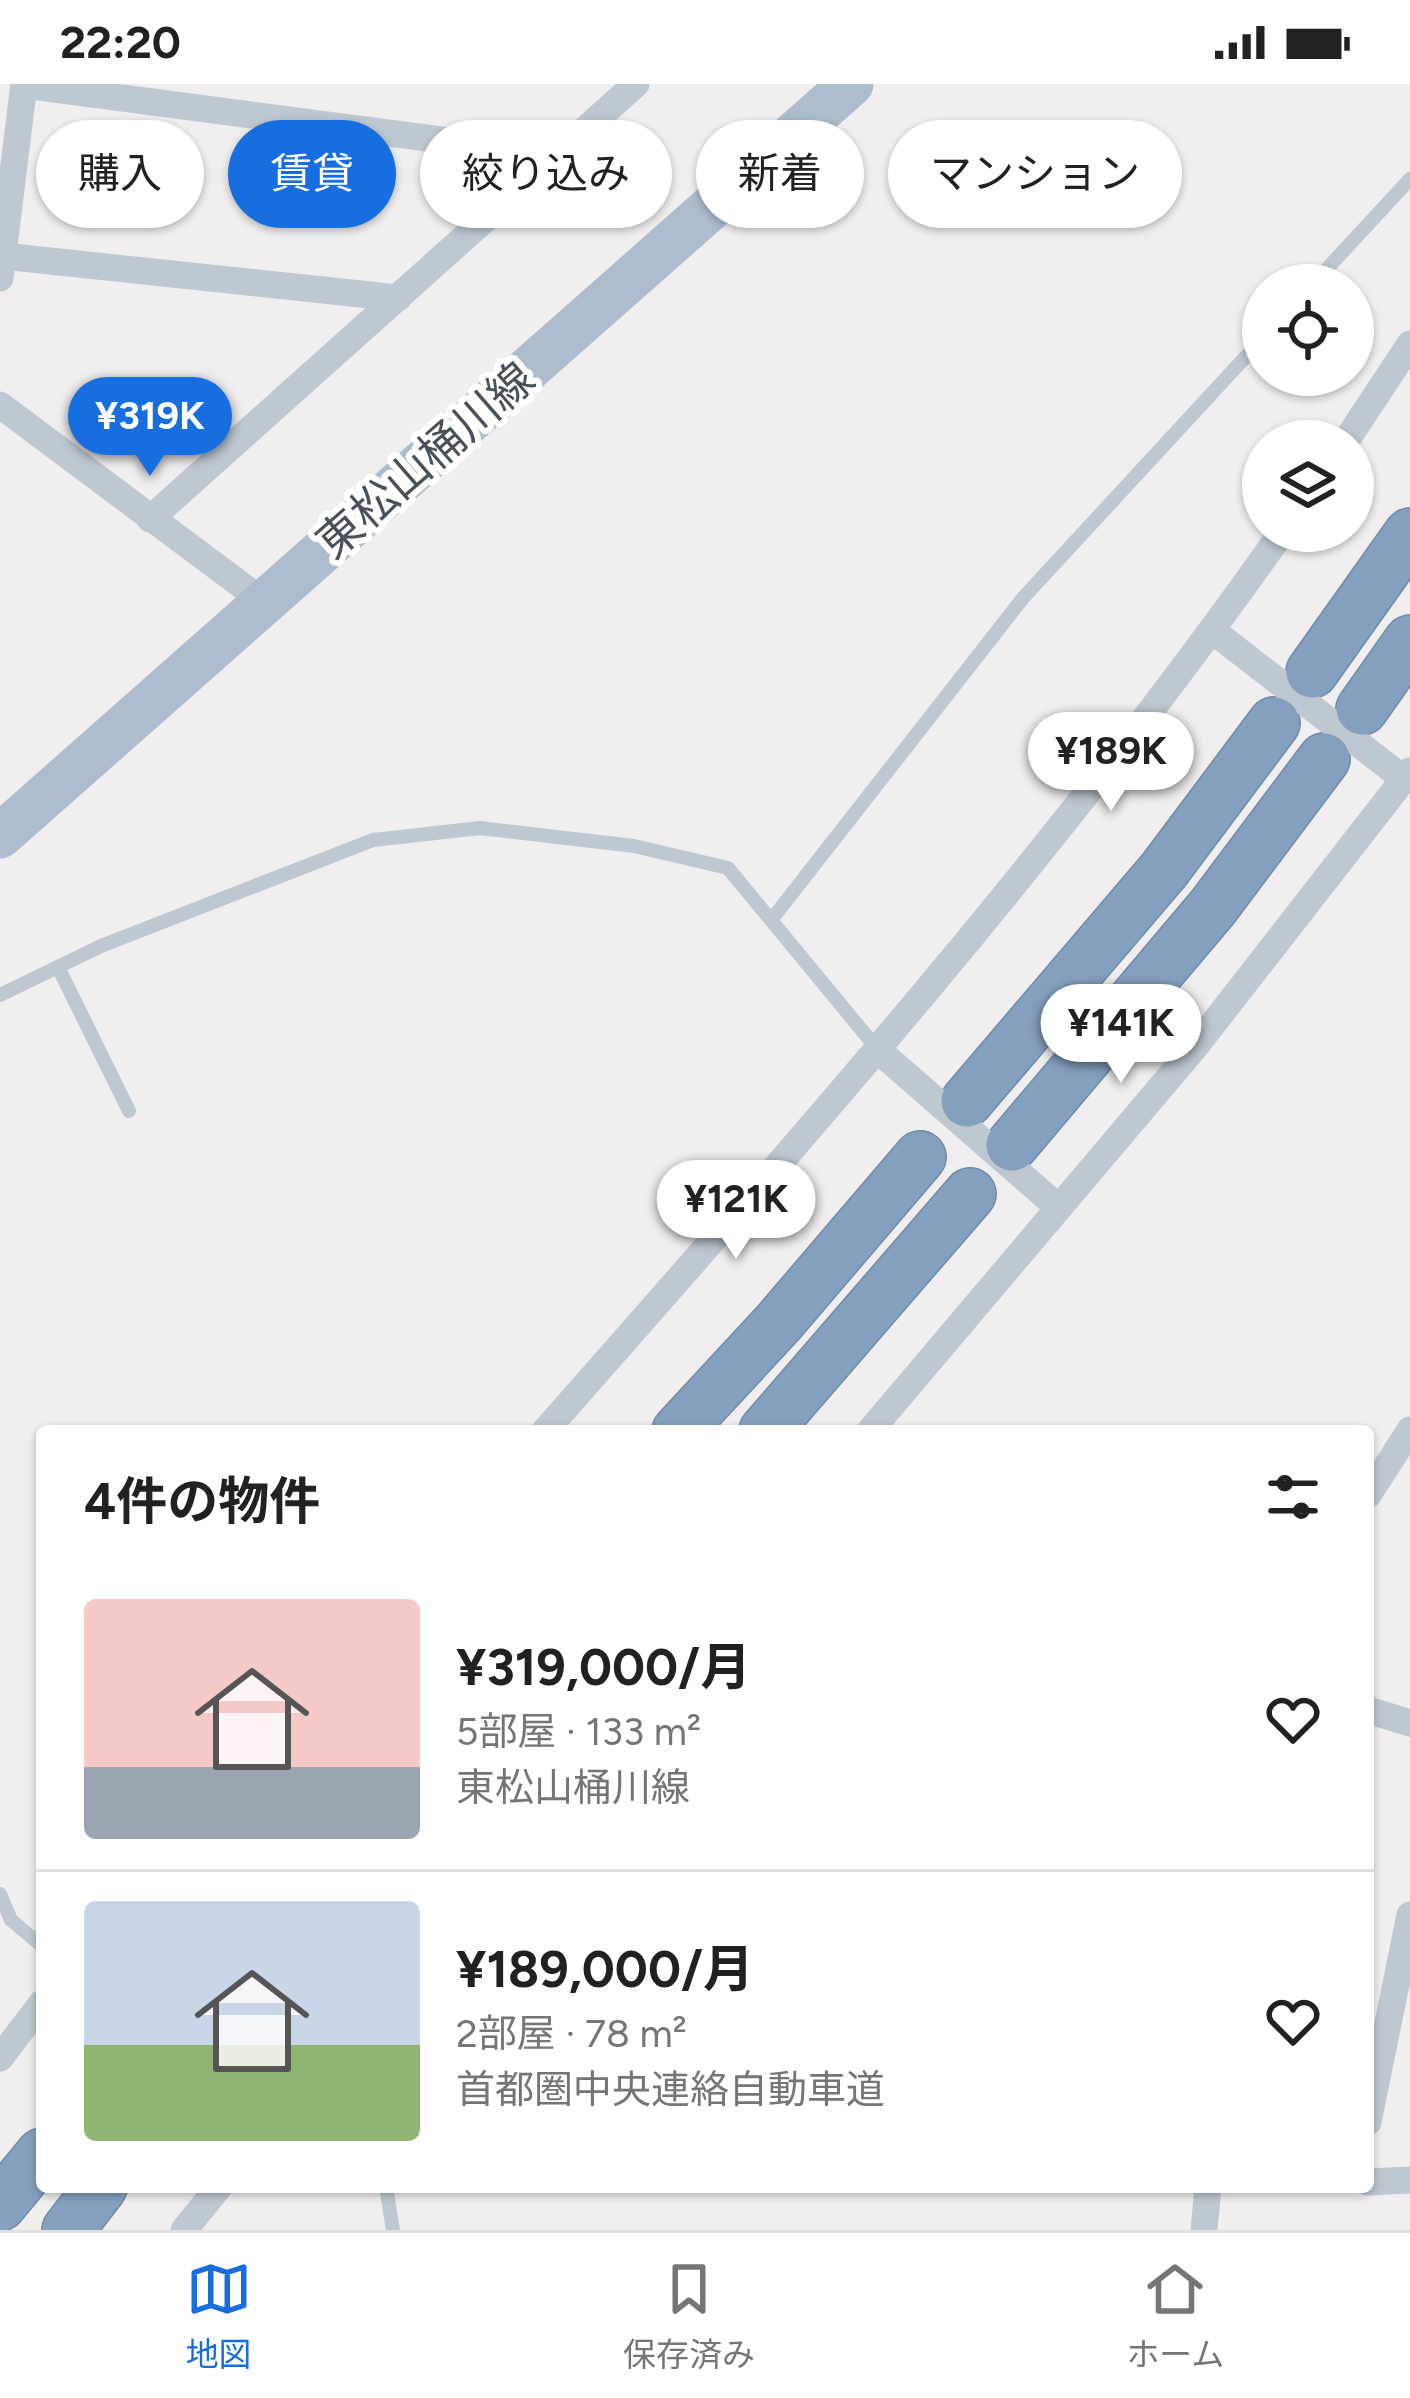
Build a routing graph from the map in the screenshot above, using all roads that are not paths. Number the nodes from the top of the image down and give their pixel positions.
1 (636, 84) edge
2 (851, 84) edge
3 (24, 85) edge
4 (595, 120) edge
5 (420, 137) edge
6 (1410, 179) edge
7 (475, 228) edge
8 (1331, 264) edge
9 (1, 267) edge
10 (398, 298) junction
11 (1410, 344) edge
12 (1242, 361) edge
13 (0, 405) edge
14 (1360, 420) edge
15 (150, 519) junction
16 (1410, 534) edge
17 (1268, 552) edge
18 (264, 602) junction
19 (1213, 631) junction
20 (1410, 640) edge
21 (1312, 672) dead end
22 (1362, 709) dead end
23 (1274, 723) dead end
24 (1324, 759) dead end
25 (1407, 775) edge
26 (0, 836) edge
27 (772, 919) junction
28 (58, 967) junction
29 (0, 995) edge
30 (879, 1051) junction
31 (968, 1101) dead end
32 (128, 1111) dead end
33 (1012, 1145) dead end
34 (920, 1156) dead end
35 (970, 1194) dead end
36 (1059, 1208) junction
37 (550, 1425) edge
38 (684, 1425) edge
39 (770, 1425) edge
40 (875, 1425) edge
41 (1408, 1437) edge
42 (1374, 1486) edge
43 (1374, 1711) edge
44 (1408, 1718) edge
45 (0, 1894) edge
46 (1410, 1915) edge
47 (36, 1941) edge
48 (36, 2011) edge
49 (0, 2057) edge
50 (1374, 2092) edge
51 (36, 2161) edge
52 (1410, 2180) edge
53 (1374, 2182) edge
54 (96, 2193) edge
55 (214, 2193) edge
56 (387, 2193) edge
57 (1207, 2193) edge
58 (0, 2205) edge
59 (68, 2230) edge
60 (184, 2230) edge
61 (393, 2230) edge
62 (1204, 2230) edge

1 - 4 street
2 - 18 main road, 東松山桶川線
3 - 5 street
3 - 9 street
6 - 8 lane
7 - 10 street
9 - 10 street
10 - 15 street
11 - 14 street
12 - 27 lane
13 - 15 street
15 - 18 street
16 - 21 highway
17 - 19 street
18 - 26 main road, 東松山桶川線
19 - 25 street
19 - 30 street
20 - 22 highway
23 - 31 highway
24 - 33 highway
25 - 36 street
27 - 28 lane
27 - 30 lane
28 - 29 lane
28 - 32 lane
30 - 36 street
30 - 37 street
34 - 38 highway
35 - 39 highway
36 - 40 street
41 - 42 street
43 - 44 street
45 - 47 lane
46 - 50 street
48 - 49 street
51 - 58 highway
52 - 53 street
54 - 59 highway
55 - 60 street
56 - 61 lane
57 - 62 street

